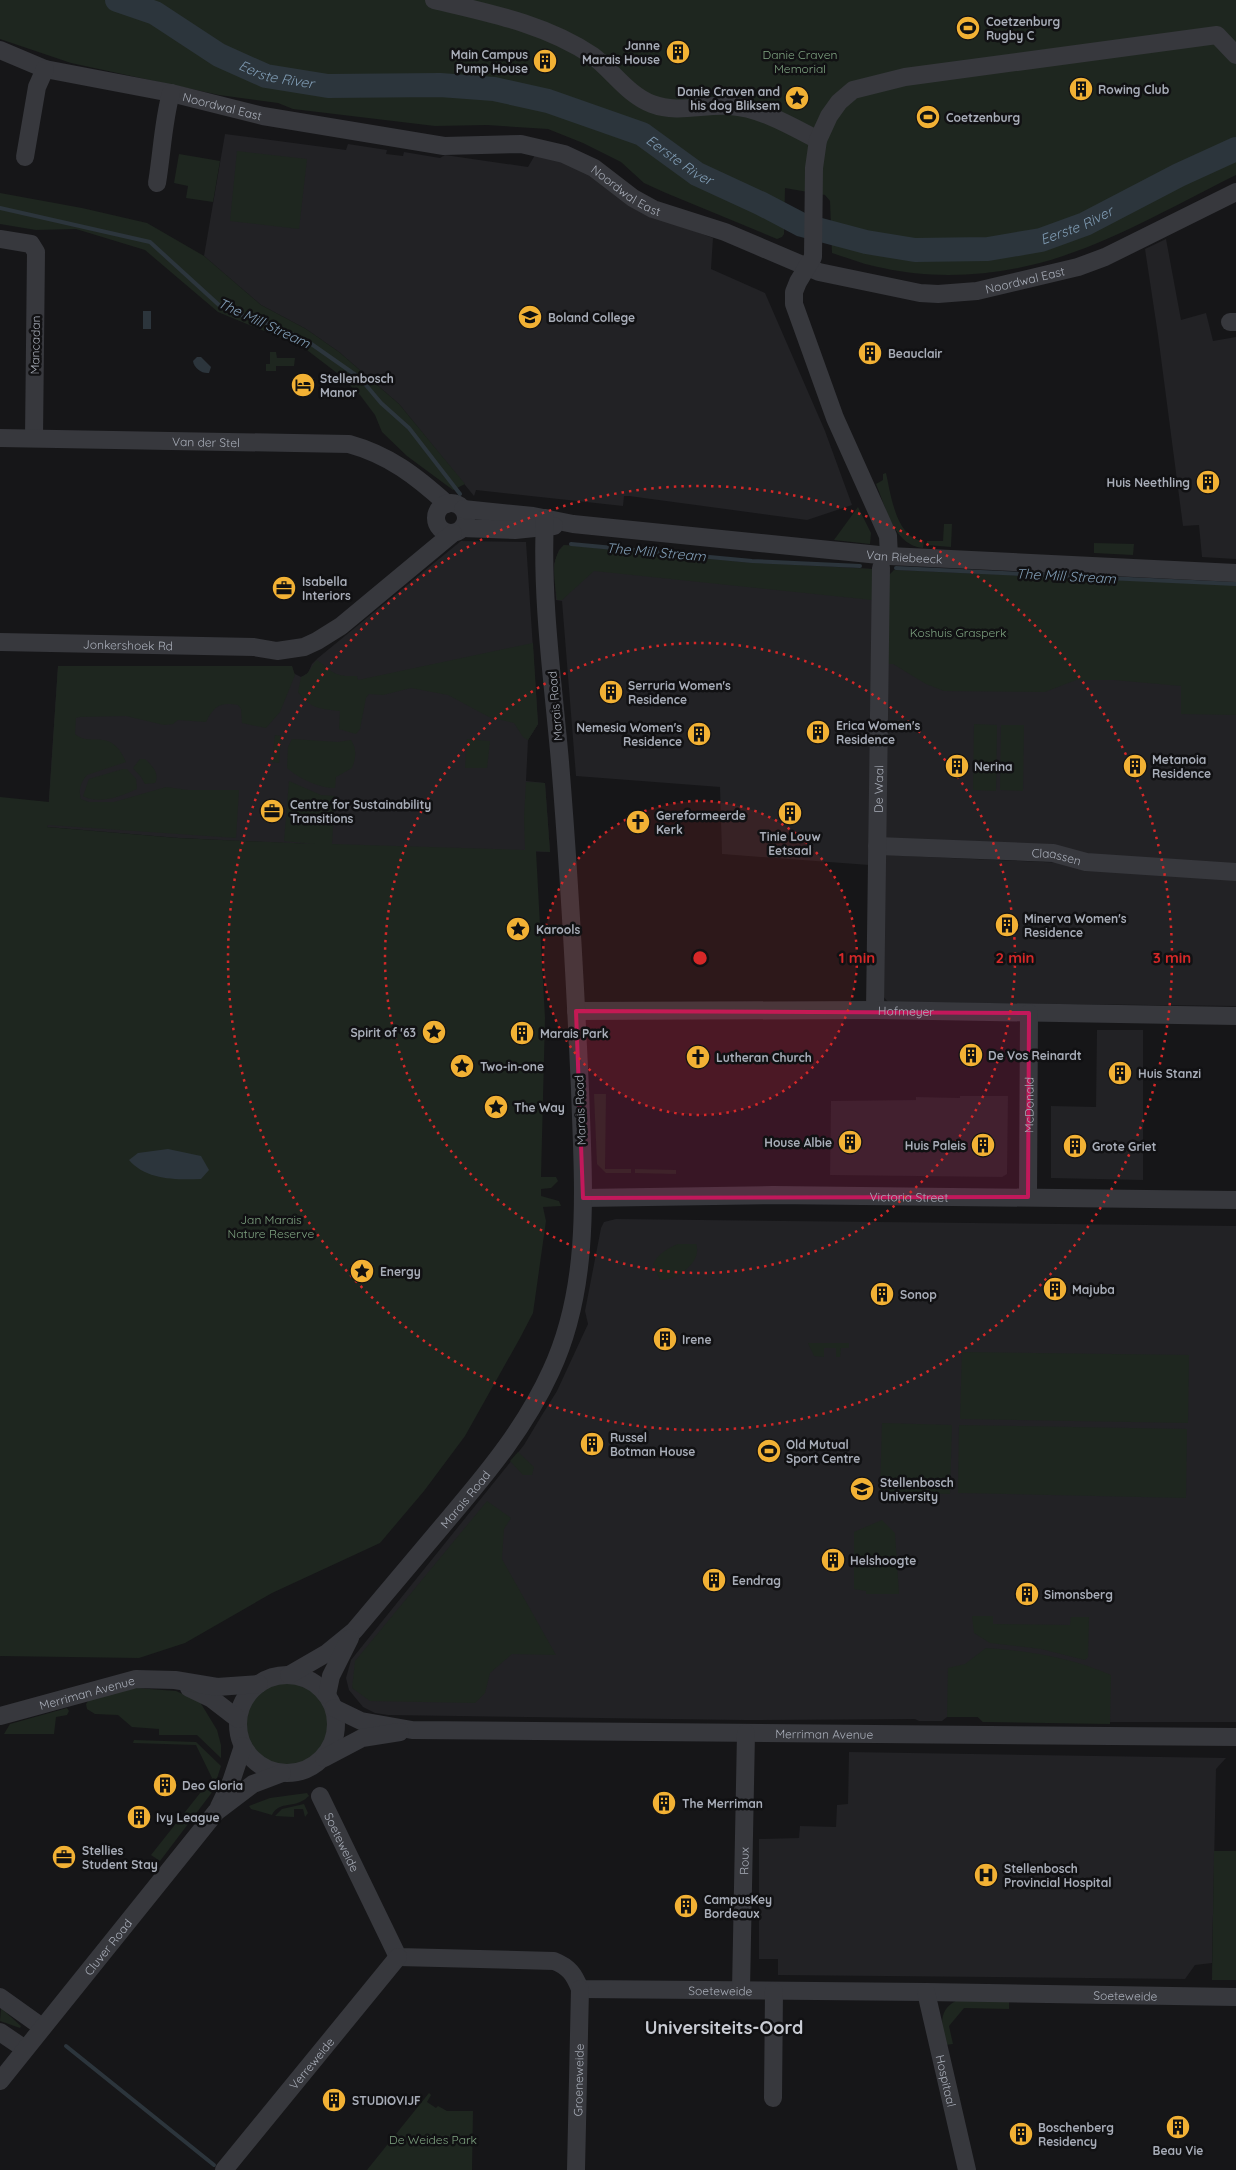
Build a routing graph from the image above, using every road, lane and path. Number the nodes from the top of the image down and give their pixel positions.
1 (434, 0) edge
2 (0, 50) edge
3 (1236, 55) edge
4 (44, 69) junction
5 (171, 93) junction
6 (818, 140) junction
7 (25, 157) dead end
8 (157, 183) dead end
9 (1236, 192) edge
10 (0, 239) edge
11 (808, 268) junction
12 (0, 438) edge
13 (34, 438) junction
14 (450, 519) junction
15 (545, 522) junction
16 (885, 562) junction
17 (1236, 573) edge
18 (0, 642) edge
19 (877, 846) junction
20 (1236, 872) edge
21 (875, 1010) junction
22 (576, 1011) junction
23 (1029, 1013) junction
24 (1236, 1016) edge
25 (1028, 1197) junction
26 (583, 1198) junction
27 (1236, 1200) edge
28 (354, 1631) junction
29 (288, 1675) junction
30 (175, 1680) junction
31 (259, 1684) junction
32 (331, 1702) junction
33 (0, 1716) edge
34 (238, 1719) junction
35 (412, 1730) junction
36 (746, 1733) junction
37 (1236, 1737) edge
38 (243, 1746) junction
39 (323, 1759) junction
40 (282, 1773) junction
41 (320, 1796) dead end
42 (216, 1812) junction
43 (398, 1957) junction
44 (580, 1989) junction
45 (741, 1990) junction
46 (774, 1991) junction
47 (926, 1992) junction
48 (0, 1997) edge
49 (1236, 1997) edge
50 (42, 2027) junction
51 (0, 2032) edge
52 (25, 2049) junction
53 (0, 2081) edge
54 (773, 2098) dead end
55 (224, 2170) edge
56 (576, 2170) edge
57 (966, 2170) edge

1 - 6 street
2 - 4 street, Noordwal East
3 - 6 street
4 - 5 street, Noordwal East
4 - 7 street
5 - 8 street
5 - 11 street, Noordwal East
6 - 11 street
9 - 11 street, Noordwal East
10 - 13 street, Mancadan
11 - 16 street
12 - 13 street, Van der Stel
13 - 14 street, Van der Stel
14 - 15 street, Van Riebeeck
14 - 18 street, Jonkershoek Rd
15 - 16 street, Van Riebeeck
15 - 22 street, Marais Road
16 - 17 street, Van Riebeeck
16 - 19 street, De Waal
19 - 20 street, Claassen
19 - 21 street, De Waal
21 - 22 street, Hofmeyer
21 - 23 street, Hofmeyer
22 - 26 street, Marais Road
23 - 24 street, Hofmeyer
23 - 25 street, McDonald
25 - 26 street, Victoria Street
25 - 27 street, Victoria Street
26 - 28 street, Marais Road
28 - 29 street, Marais Road
28 - 32 street, Marais Road
29 - 31 street
29 - 32 street
30 - 31 street, Merriman Avenue
30 - 33 street, Merriman Avenue
30 - 34 street, Merriman Avenue
31 - 34 street
32 - 35 street, Merriman Avenue
32 - 39 street
34 - 38 street
35 - 36 street, Merriman Avenue
35 - 39 street, Merriman Avenue
36 - 37 street, Merriman Avenue
36 - 45 street, Roux
38 - 40 street
38 - 42 street, Cluver Road
39 - 40 street
40 - 42 street, Cluver Road
41 - 43 street, Soeteweide
42 - 50 street, Cluver Road
43 - 44 street
43 - 55 street, Verreweide
44 - 45 street, Soeteweide
44 - 56 street, Groeneweide
45 - 46 street, Soeteweide
46 - 47 street, Soeteweide
46 - 54 street
47 - 49 street, Soeteweide
47 - 57 street, Hospitaal
48 - 50 street
50 - 52 street, Cluver Road
51 - 52 street
52 - 53 street, Cluver Road

